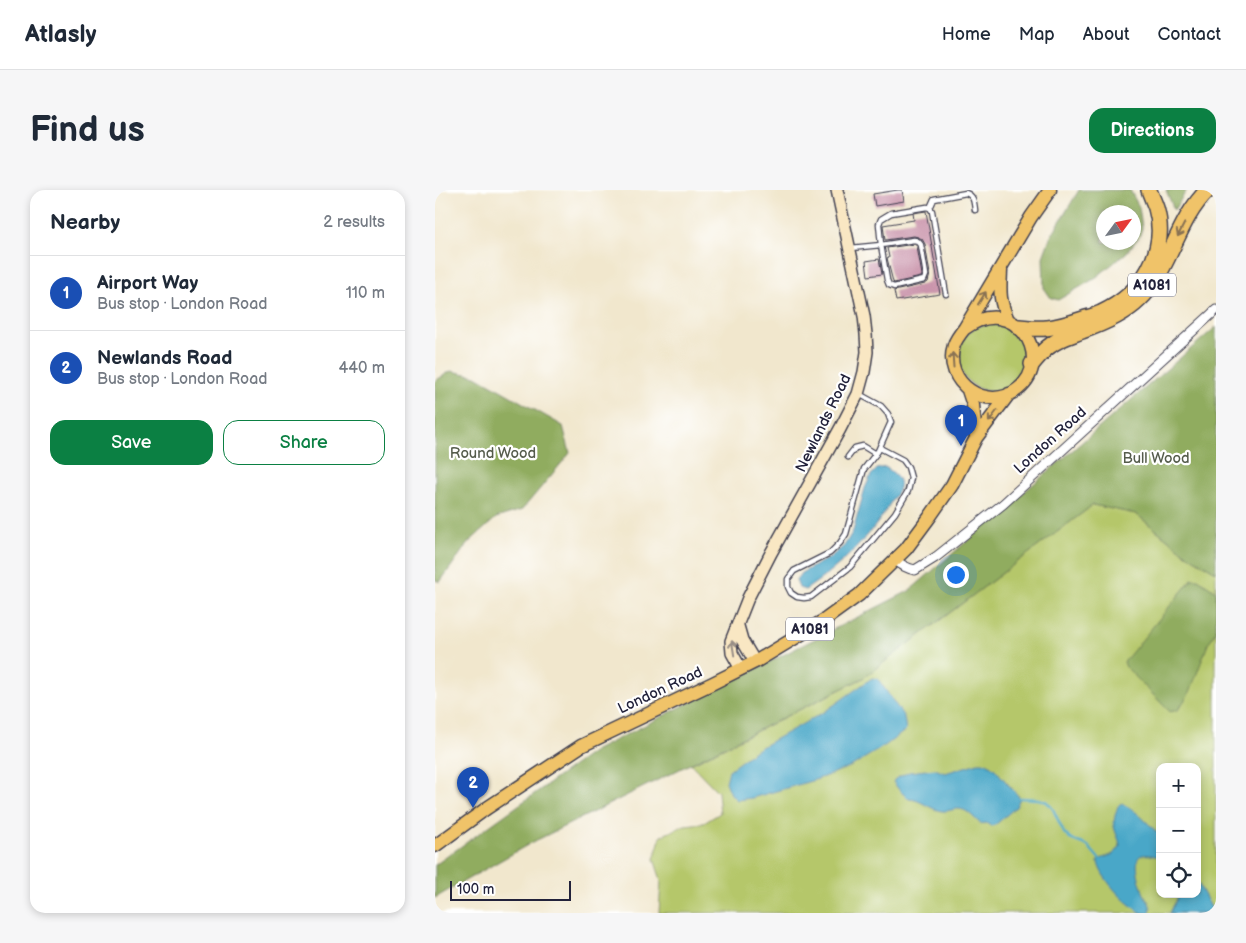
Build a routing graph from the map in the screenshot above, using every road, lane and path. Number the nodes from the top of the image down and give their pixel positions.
1 (837, 190) edge
2 (1050, 190) edge
3 (1149, 190) edge
4 (1208, 190) edge
5 (929, 208) junction
6 (975, 210) dead end
7 (881, 245) junction
8 (849, 248) junction
9 (1001, 268) junction
10 (946, 294) dead end
11 (1216, 310) edge
12 (1014, 324) junction
13 (964, 329) junction
14 (1032, 364) junction
15 (968, 390) junction
16 (858, 394) junction
17 (1009, 394) junction
18 (976, 438) junction
19 (880, 448) junction
20 (876, 454) junction
21 (848, 457) dead end
22 (895, 560) junction
23 (738, 626) junction
24 (755, 662) junction
25 (741, 668) junction
26 (435, 846) edge

1 - 8 street, Newlands Road
2 - 9 main road
3 - 12 highway, A1081
4 -> 14 highway, A1081
5 - 6 lane
5 - 7 lane
5 - 10 lane
7 - 7 lane
7 - 8 lane
8 - 16 street, Newlands Road
9 - 12 main road
13 -> 9 main road
11 - 22 street, London Road
12 - 13 main road
12 - 14 main road
15 -> 13 main road
14 - 17 main road
15 - 17 main road
15 - 18 main road, London Road / A1081
16 - 19 lane
16 - 23 street, Newlands Road
17 -> 18 main road, London Road / A1081
18 - 22 main road, London Road / A1081
19 - 20 lane
19 - 20 lane
20 - 21 lane
22 - 24 main road, London Road / A1081
23 - 24 street
25 -> 23 street, Newlands Road
24 - 25 main road, London Road / A1081
25 - 26 main road, London Road / A1081

